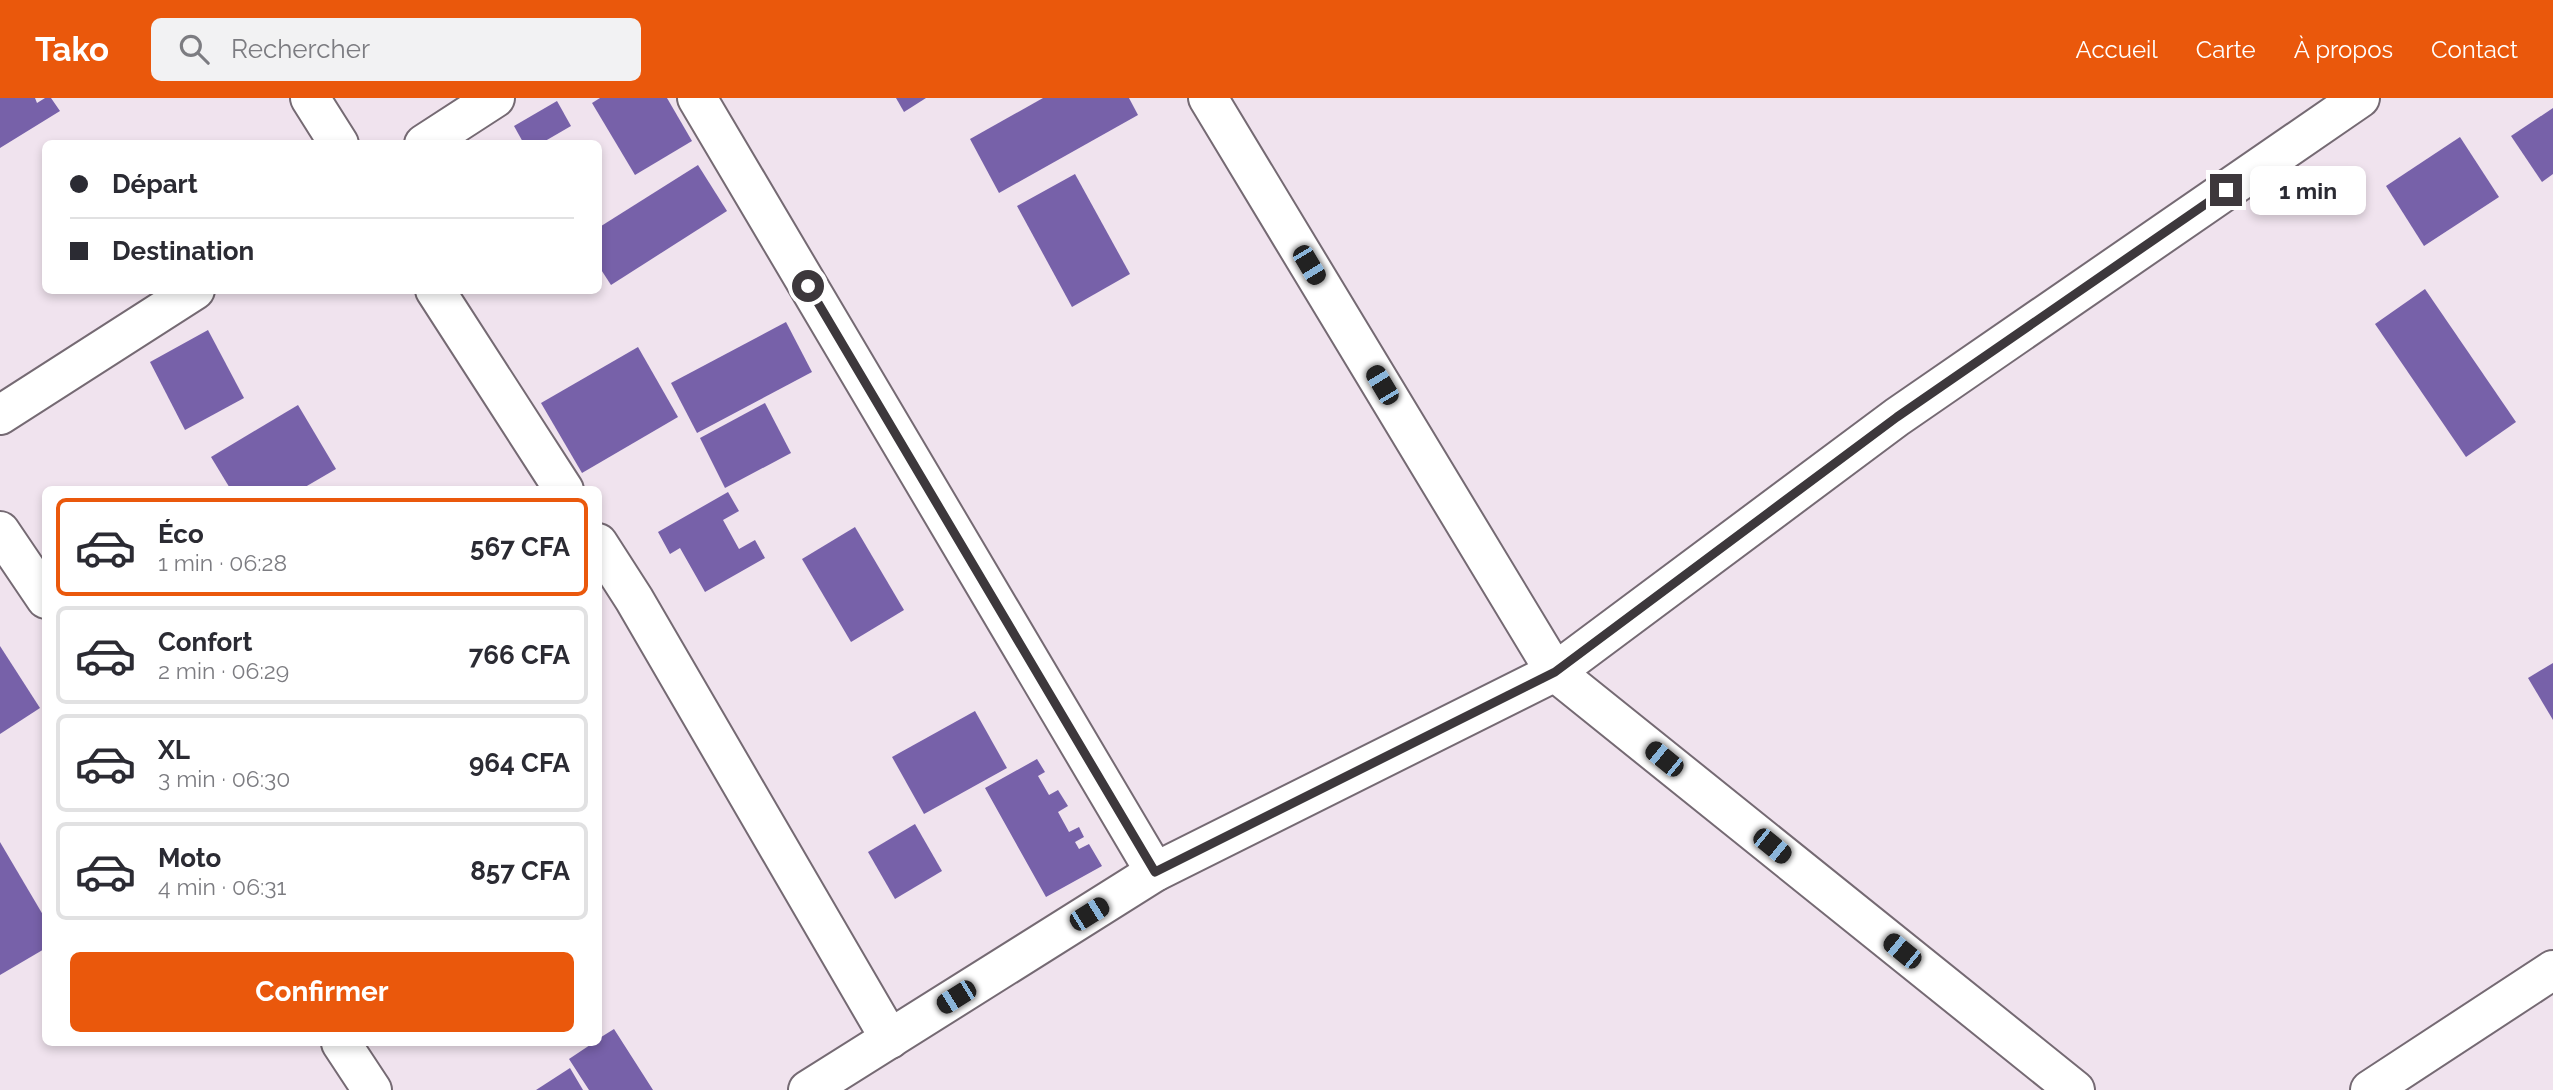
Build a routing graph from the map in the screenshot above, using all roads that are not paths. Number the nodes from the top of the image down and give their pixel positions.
1 (310, 98) edge
2 (495, 98) edge
3 (697, 98) edge
4 (1208, 98) edge
5 (2360, 98) edge
6 (336, 140) edge
7 (430, 140) edge
8 (189, 294) edge
9 (438, 294) edge
10 (0, 415) edge
11 (561, 486) edge
12 (0, 531) edge
13 (602, 549) edge
14 (42, 594) edge
15 (1555, 672) junction
16 (1155, 872) junction
17 (2553, 970) edge
18 (890, 1039) junction
19 (343, 1046) edge
20 (372, 1090) edge
21 (808, 1090) edge
22 (2075, 1090) edge
23 (2370, 1090) edge

1 - 6 street
2 - 7 street
3 - 16 street
4 - 15 street
5 - 15 street
8 - 10 street
9 - 11 street
12 - 14 street
13 - 18 street
15 - 16 street
15 - 22 street
16 - 18 street
17 - 23 street
18 - 21 street
19 - 20 street

